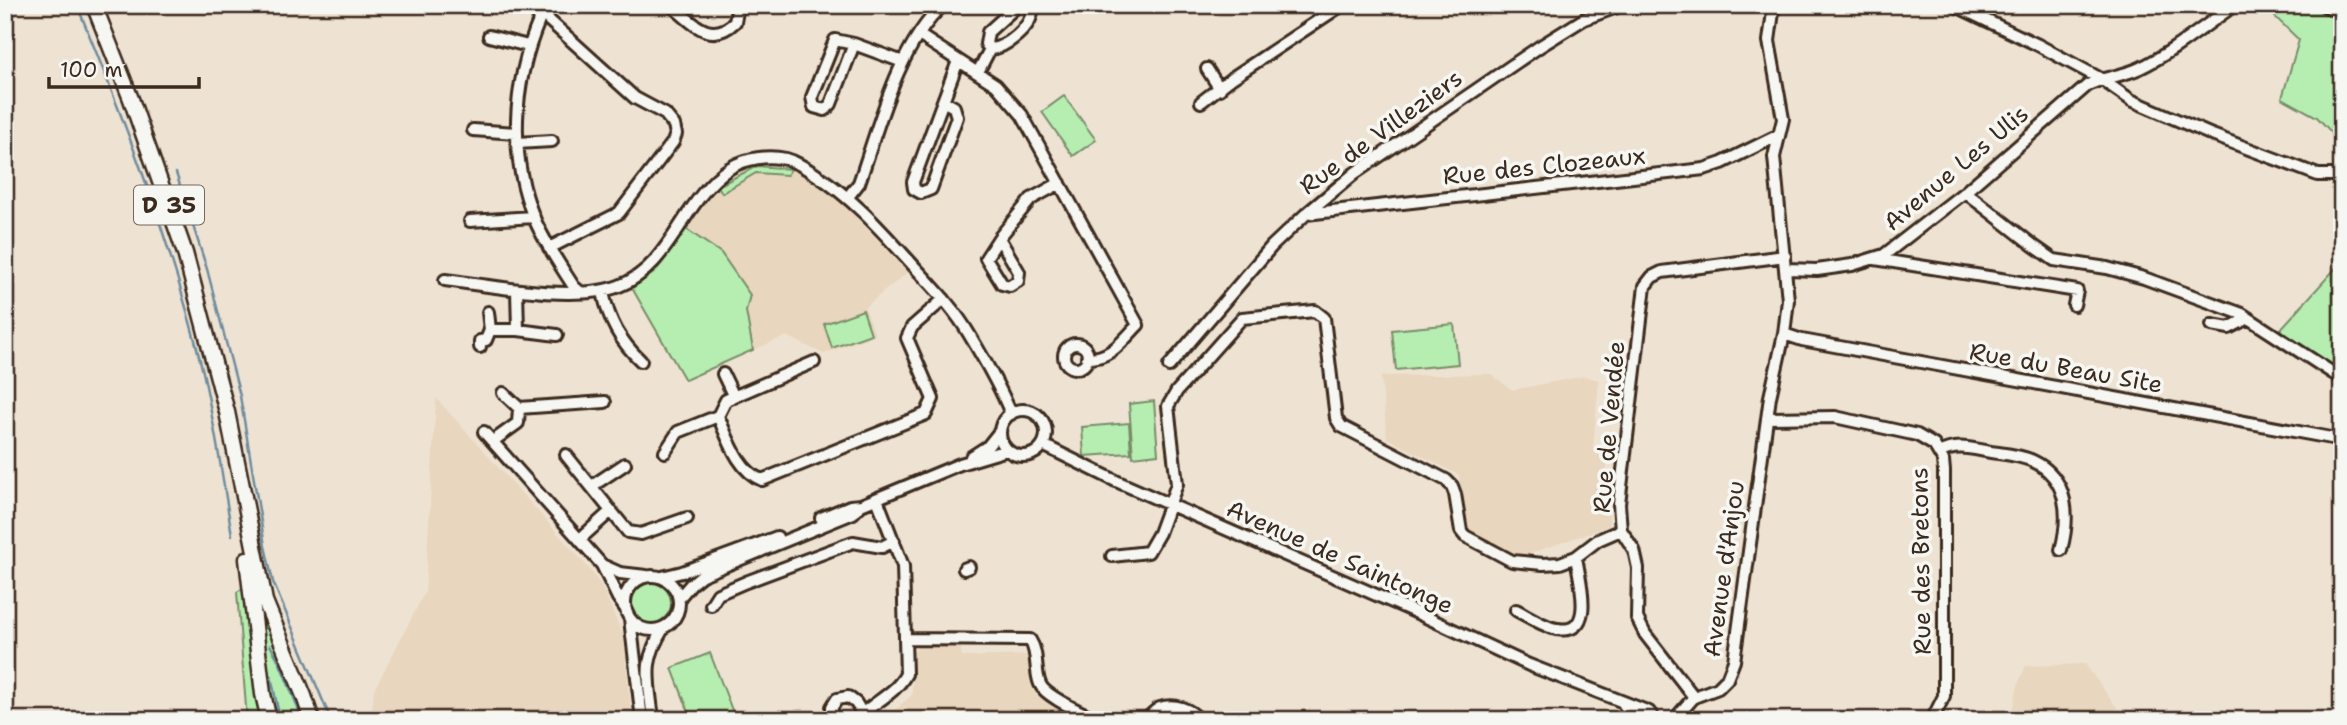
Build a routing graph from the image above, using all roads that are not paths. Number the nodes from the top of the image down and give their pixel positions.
1 (94, 5) edge
2 (671, 5) edge
3 (738, 5) edge
4 (943, 5) edge
5 (1018, 5) edge
6 (1028, 5) edge
7 (1342, 5) edge
8 (1622, 5) edge
9 (1774, 5) edge
10 (1954, 5) edge
11 (2235, 5) edge
12 (2324, 5) edge
13 (544, 9) edge
14 (2342, 14) edge
15 (919, 35) junction
16 (488, 36) dead end
17 (854, 44) junction
18 (528, 46) junction
19 (990, 49) junction
20 (958, 61) junction
21 (903, 62) junction
22 (1207, 69) dead end
23 (978, 72) junction
24 (2101, 79) junction
25 (1220, 89) junction
26 (943, 101) junction
27 (1201, 102) dead end
28 (473, 130) dead end
29 (1779, 135) junction
30 (517, 138) junction
31 (552, 141) dead end
32 (2318, 175) junction
33 (2342, 175) edge
34 (1060, 183) junction
35 (2342, 184) edge
36 (1965, 192) junction
37 (848, 197) junction
38 (1306, 214) junction
39 (534, 217) junction
40 (470, 221) dead end
41 (999, 238) dead end
42 (549, 248) junction
43 (1785, 256) junction
44 (1872, 259) junction
45 (1787, 269) junction
46 (445, 281) dead end
47 (517, 290) junction
48 (579, 291) junction
49 (603, 292) junction
50 (944, 299) junction
51 (2074, 305) dead end
52 (488, 312) dead end
53 (2248, 318) junction
54 (2212, 325) dead end
55 (490, 330) junction
56 (518, 330) junction
57 (1784, 334) junction
58 (557, 335) dead end
59 (480, 347) dead end
60 (1087, 358) dead end
61 (641, 361) dead end
62 (814, 362) dead end
63 (1169, 366) dead end
64 (723, 374) dead end
65 (2342, 379) edge
66 (503, 393) dead end
67 (734, 397) junction
68 (605, 402) dead end
69 (519, 408) junction
70 (1011, 414) junction
71 (718, 416) junction
72 (1767, 418) junction
73 (1000, 431) junction
74 (484, 432) dead end
75 (2342, 440) edge
76 (493, 441) junction
77 (1043, 445) junction
78 (1007, 450) junction
79 (665, 452) dead end
80 (1940, 453) junction
81 (566, 455) dead end
82 (625, 464) dead end
83 (960, 464) junction
84 (239, 478) junction
85 (592, 485) junction
86 (877, 499) junction
87 (1170, 505) junction
88 (861, 506) junction
89 (611, 511) junction
90 (687, 518) dead end
91 (1621, 530) junction
92 (580, 539) junction
93 (894, 541) junction
94 (2061, 550) dead end
95 (1112, 556) dead end
96 (1576, 557) junction
97 (602, 565) junction
98 (646, 576) junction
99 (662, 577) junction
100 (679, 598) junction
101 (711, 604) dead end
102 (625, 608) junction
103 (1516, 610) dead end
104 (630, 619) junction
105 (664, 627) junction
106 (906, 639) junction
107 (1694, 697) junction
108 (1623, 703) junction
109 (859, 716) edge
110 (269, 720) edge
111 (314, 720) edge
112 (642, 720) edge
113 (653, 720) edge
114 (832, 720) edge
115 (1097, 720) edge
116 (1146, 720) edge
117 (1199, 720) edge
118 (1633, 720) edge
119 (1657, 720) edge
120 (1674, 720) edge
121 (1932, 720) edge

1 - 84 main road, D 35
2 - 3 street
4 - 15 street
5 - 19 street
6 - 19 street
7 - 25 street
8 - 38 street, Rue de Villeziers
9 - 29 street, Avenue d'Anjou
10 - 24 street
11 - 24 street
12 - 14 street
13 - 18 street
13 - 42 street
15 - 20 street
15 - 21 street
16 - 18 street
17 - 17 street
17 - 21 street
18 - 30 street
19 - 23 street
20 - 23 street
20 - 26 street
21 - 37 street
22 - 25 street
23 - 34 street
24 - 32 street
24 - 36 street, Avenue Les Ulis
25 - 27 street
26 - 26 street
28 - 30 street
29 - 38 street, Rue des Clozeaux
29 - 43 street, Avenue d'Anjou
30 - 31 street
30 - 39 street
32 - 33 street
32 - 35 street
34 - 41 street
34 - 60 street
36 - 44 street, Avenue Les Ulis
36 - 53 street
37 - 49 street
37 - 50 street
38 - 63 street, Rue de Villeziers
39 - 40 street
39 - 42 street
42 - 48 street
43 - 45 street, Avenue d'Anjou
43 - 91 street, Rue de Vendée
44 - 45 street, Avenue Les Ulis
44 - 51 street
45 - 57 street, Avenue d'Anjou
46 - 47 street
47 - 48 street
47 - 56 street
48 - 49 street
49 - 61 street
50 - 70 street
50 - 71 street
52 - 55 street
53 - 54 street
53 - 65 street
55 - 56 street
55 - 59 street
56 - 58 street
57 - 72 street, Avenue d'Anjou
57 - 75 street, Rue du Beau Site
62 - 67 street
64 - 67 street
66 - 69 street
67 - 71 street
68 - 69 street
69 - 76 street
70 - 73 street
70 - 77 street
71 - 79 street
72 - 80 street, Rue des Bretons
72 - 107 street, Avenue d'Anjou
73 - 78 street
73 - 83 street
74 - 76 street
76 - 92 street
77 - 78 street
77 - 87 street, Avenue de Saintonge
78 - 83 street
80 - 94 street
80 - 121 street, Rue des Bretons
81 - 85 street
82 - 85 street
83 - 86 street
84 - 110 main road, D 35
84 - 111 main road, D 35
85 - 89 street
86 - 88 street
86 - 93 street
87 - 95 street
87 - 96 street
87 - 108 street, Avenue de Saintonge
88 - 99 street
88 - 100 street
89 - 90 street
89 - 92 street
91 - 96 street
91 - 107 street, Rue de Vendée
92 - 97 street
93 - 101 street
93 - 106 street
96 - 103 street
97 - 98 street
97 - 102 street
98 - 99 street
98 - 102 street
99 - 100 street
100 - 105 street
102 - 104 street
104 - 105 street
104 - 112 street
105 - 113 street
106 - 109 street
106 - 115 street
107 - 120 street, Avenue d'Anjou
108 - 118 street
108 - 119 street, Avenue de Saintonge
109 - 114 street
116 - 117 street

